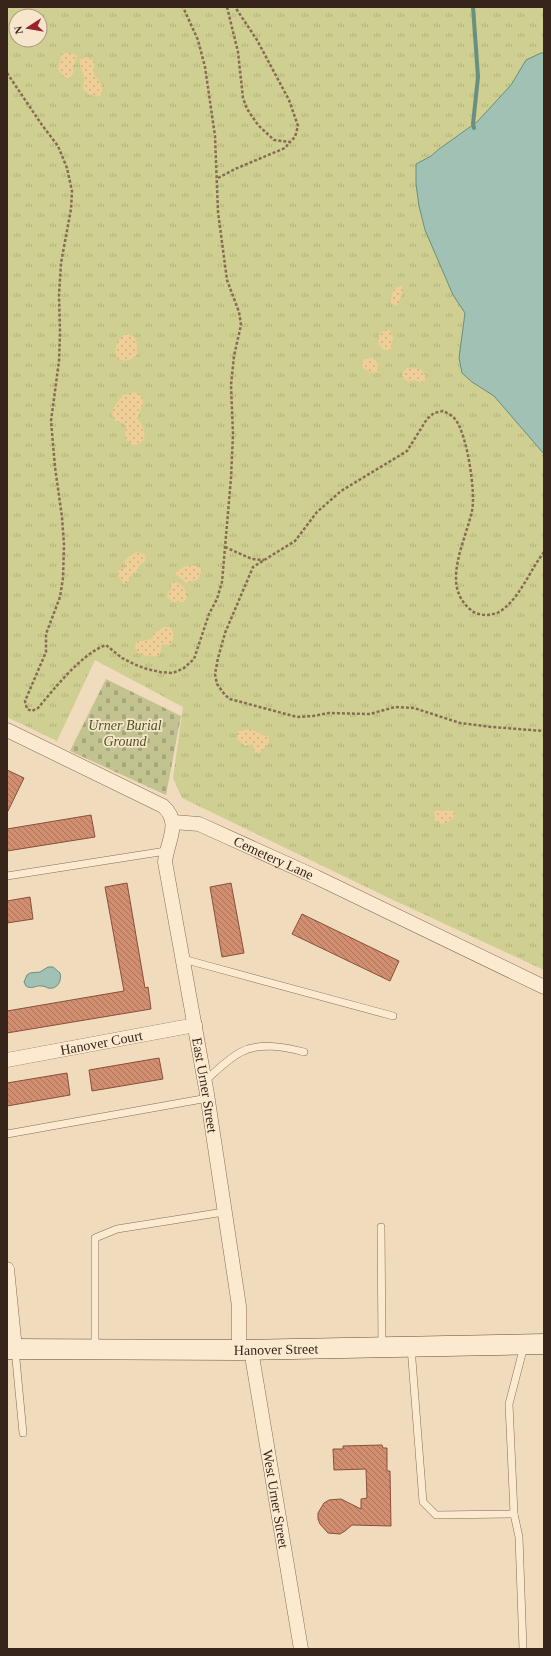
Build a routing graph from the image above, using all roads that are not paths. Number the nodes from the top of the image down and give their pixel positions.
1 (7, 730) edge
2 (173, 822) junction
3 (166, 851) junction
4 (7, 876) edge
5 (183, 959) junction
6 (544, 987) edge
7 (393, 1016) dead end
8 (195, 1025) junction
9 (304, 1052) dead end
10 (7, 1060) edge
11 (205, 1081) junction
12 (208, 1098) junction
13 (7, 1134) edge
14 (224, 1212) junction
15 (381, 1227) dead end
16 (7, 1269) edge
17 (524, 1344) junction
18 (544, 1344) edge
19 (411, 1347) junction
20 (382, 1348) junction
21 (11, 1349) edge
22 (95, 1349) junction
23 (245, 1350) junction
24 (23, 1433) dead end
25 (514, 1514) junction
26 (301, 1649) edge
27 (524, 1649) edge

1 - 2 street
2 - 3 street, East Urner Street
2 - 6 street, Cemetery Lane
3 - 4 lane
3 - 5 street, East Urner Street
5 - 7 lane
5 - 8 street, East Urner Street
8 - 10 street, Hanover Court
8 - 11 street, East Urner Street
9 - 11 lane
11 - 12 street, East Urner Street
12 - 13 lane
12 - 14 street, East Urner Street
14 - 22 lane
14 - 23 street, East Urner Street
15 - 20 lane
16 - 21 street
17 - 18 main road, Hanover Street
17 - 19 main road, Hanover Street
17 - 25 lane
19 - 20 main road, Hanover Street
19 - 25 lane
20 - 23 main road, Hanover Street
21 - 22 main road, Hanover Street
21 - 24 lane
22 - 23 main road, Hanover Street
23 - 26 street, West Urner Street
25 - 27 lane

